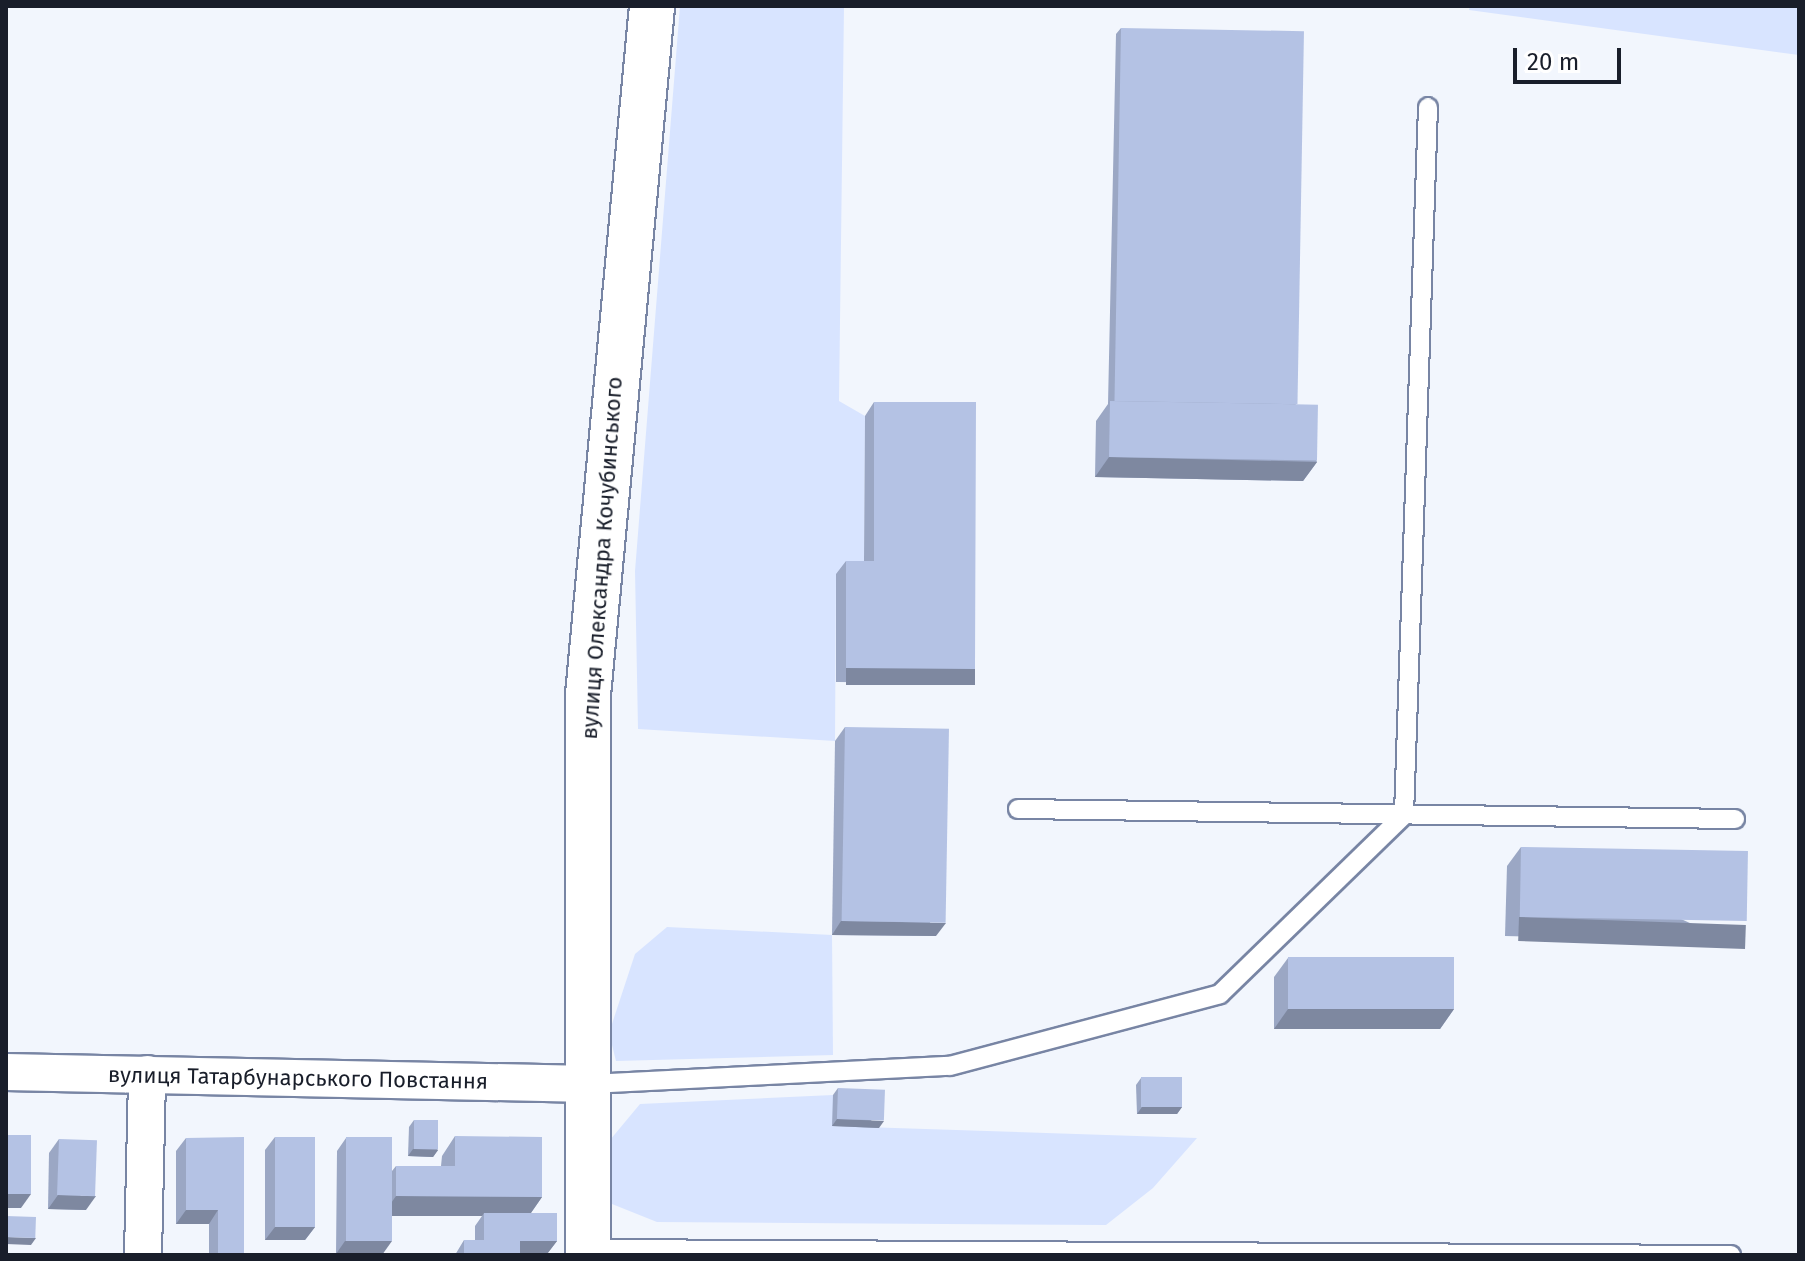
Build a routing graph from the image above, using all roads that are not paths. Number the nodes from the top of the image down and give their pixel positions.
1 (652, 6) edge
2 (1428, 107) dead end
3 (1018, 809) dead end
4 (1404, 815) junction
5 (1735, 819) dead end
6 (6, 1072) edge
7 (147, 1074) junction
8 (590, 1084) junction
9 (588, 1252) edge
10 (1274, 1253) edge
11 (143, 1255) edge
12 (1731, 1255) edge

1 - 8 street, вулиця Олександра Кочубинського
2 - 4 lane
3 - 4 lane
4 - 5 lane
4 - 8 lane
6 - 7 street, вулиця Татарбунарського Повстання
7 - 8 street, вулиця Татарбунарського Повстання
7 - 11 street
8 - 9 street, вулиця Олександра Кочубинського
9 - 10 lane
10 - 12 lane

